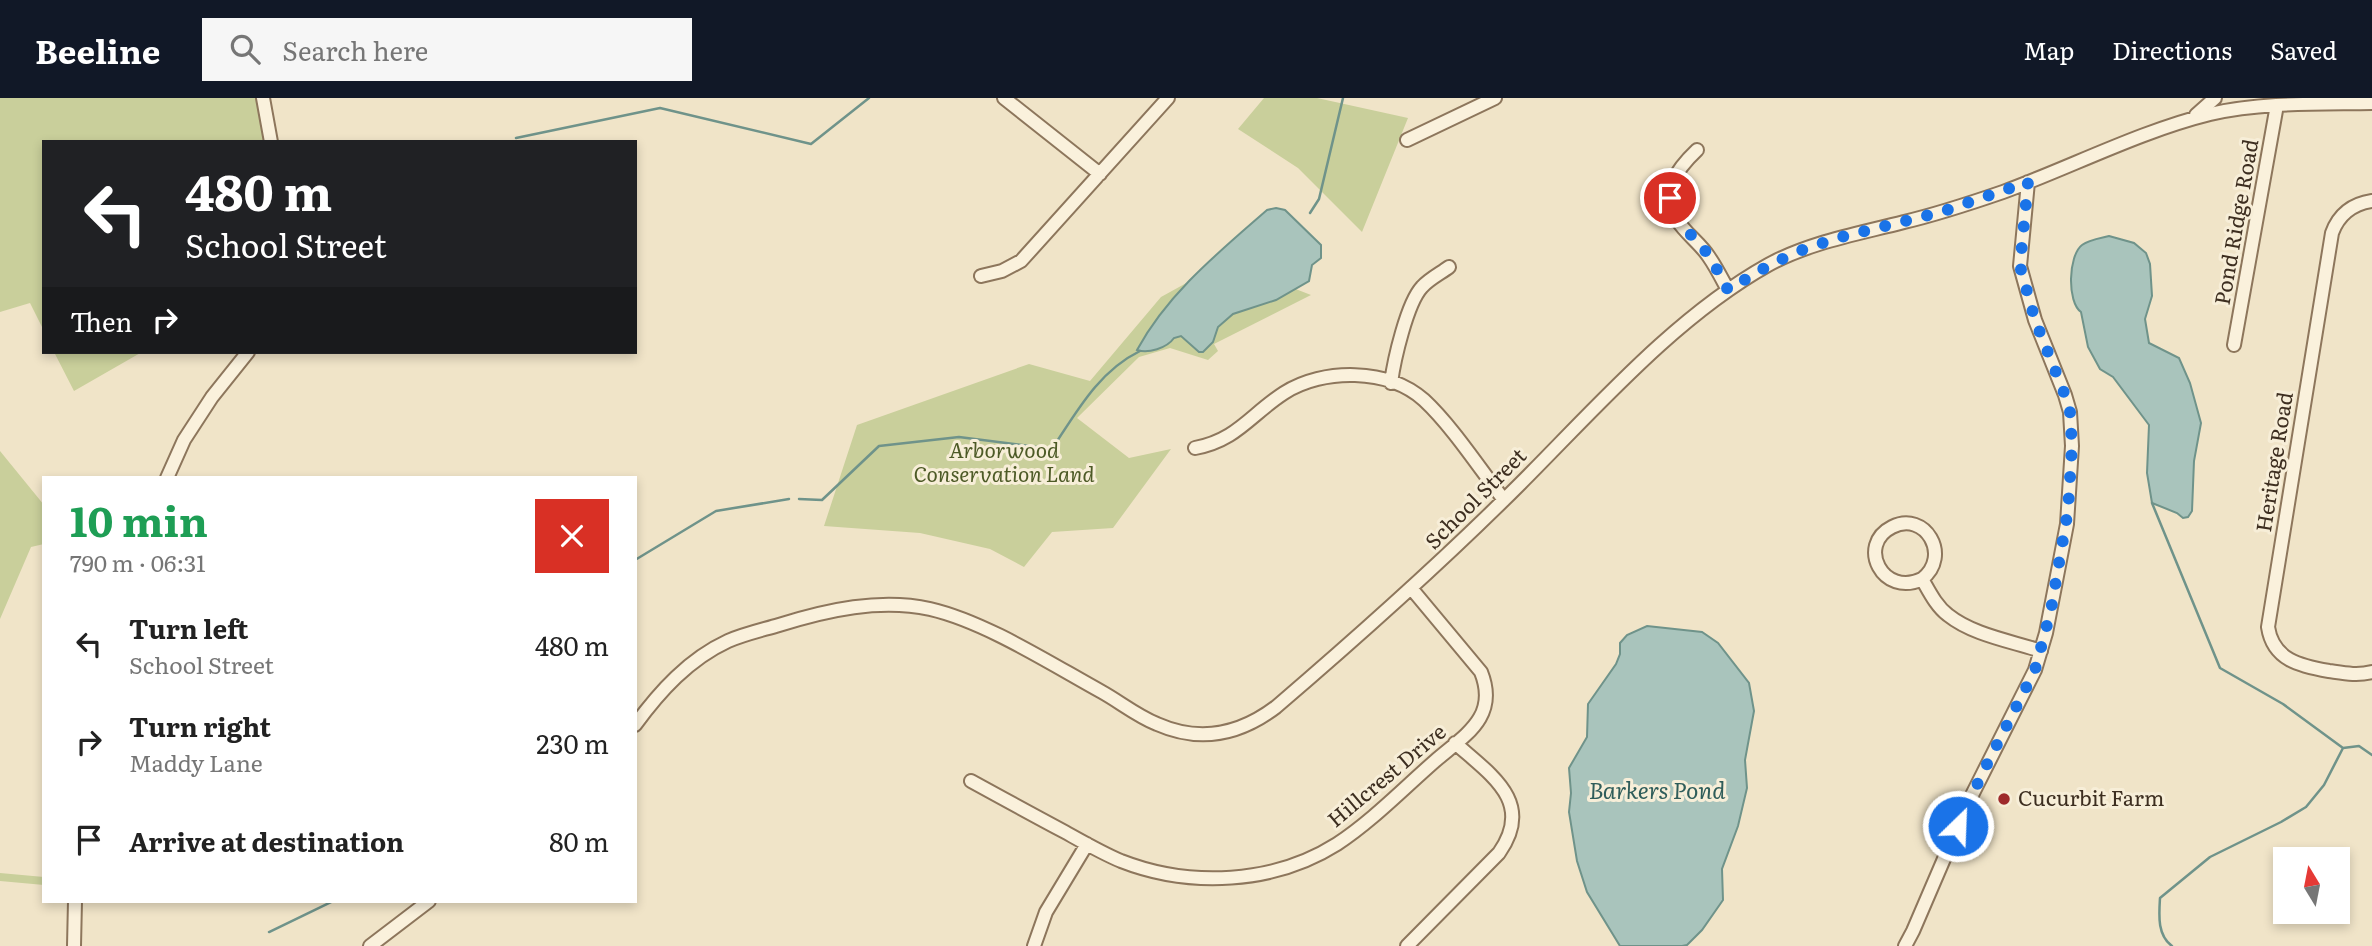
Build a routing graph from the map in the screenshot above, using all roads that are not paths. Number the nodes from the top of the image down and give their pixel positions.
1 (263, 98) edge
2 (1004, 98) edge
3 (1168, 98) edge
4 (1495, 98) edge
5 (2215, 98) edge
6 (2252, 102) edge
7 (2372, 103) edge
8 (1468, 104) edge
9 (2277, 105) junction
10 (2190, 120) junction
11 (271, 140) edge
12 (1407, 141) dead end
13 (1697, 150) dead end
14 (1100, 174) junction
15 (2028, 182) junction
16 (2372, 201) edge
17 (1450, 267) dead end
18 (981, 276) dead end
19 (1728, 290) junction
20 (2234, 345) dead end
21 (246, 354) edge
22 (1391, 383) junction
23 (1195, 448) dead end
24 (168, 476) edge
25 (1504, 500) junction
26 (1922, 579) junction
27 (1411, 589) junction
28 (2041, 651) junction
29 (2372, 672) edge
30 (637, 722) edge
31 (1455, 743) junction
32 (971, 781) dead end
33 (1087, 844) junction
34 (75, 903) edge
35 (426, 903) edge
36 (74, 946) edge
37 (370, 946) edge
38 (1034, 946) edge
39 (1407, 946) edge
40 (1905, 946) edge

1 - 11 street
2 - 14 street
3 - 14 street
4 - 8 street
5 - 10 street
6 - 9 street, School Street
6 - 10 street, School Street
7 - 9 street, School Street
8 - 12 street
9 - 20 street, Pond Ridge Road
10 - 15 street, School Street
13 - 19 street
14 - 18 street
15 - 19 street, School Street
15 - 28 street
16 - 29 street, Heritage Road
17 - 22 street
19 - 25 street, School Street
21 - 24 street
22 - 23 street
22 - 25 street
25 - 27 street, School Street
26 - 26 street
26 - 28 street
27 - 30 street, School Street
27 - 31 street, Hillcrest Drive
28 - 40 street
31 - 33 street, Hillcrest Drive
31 - 39 street
32 - 33 street, Hillcrest Drive
33 - 38 street
34 - 36 street
35 - 37 street

